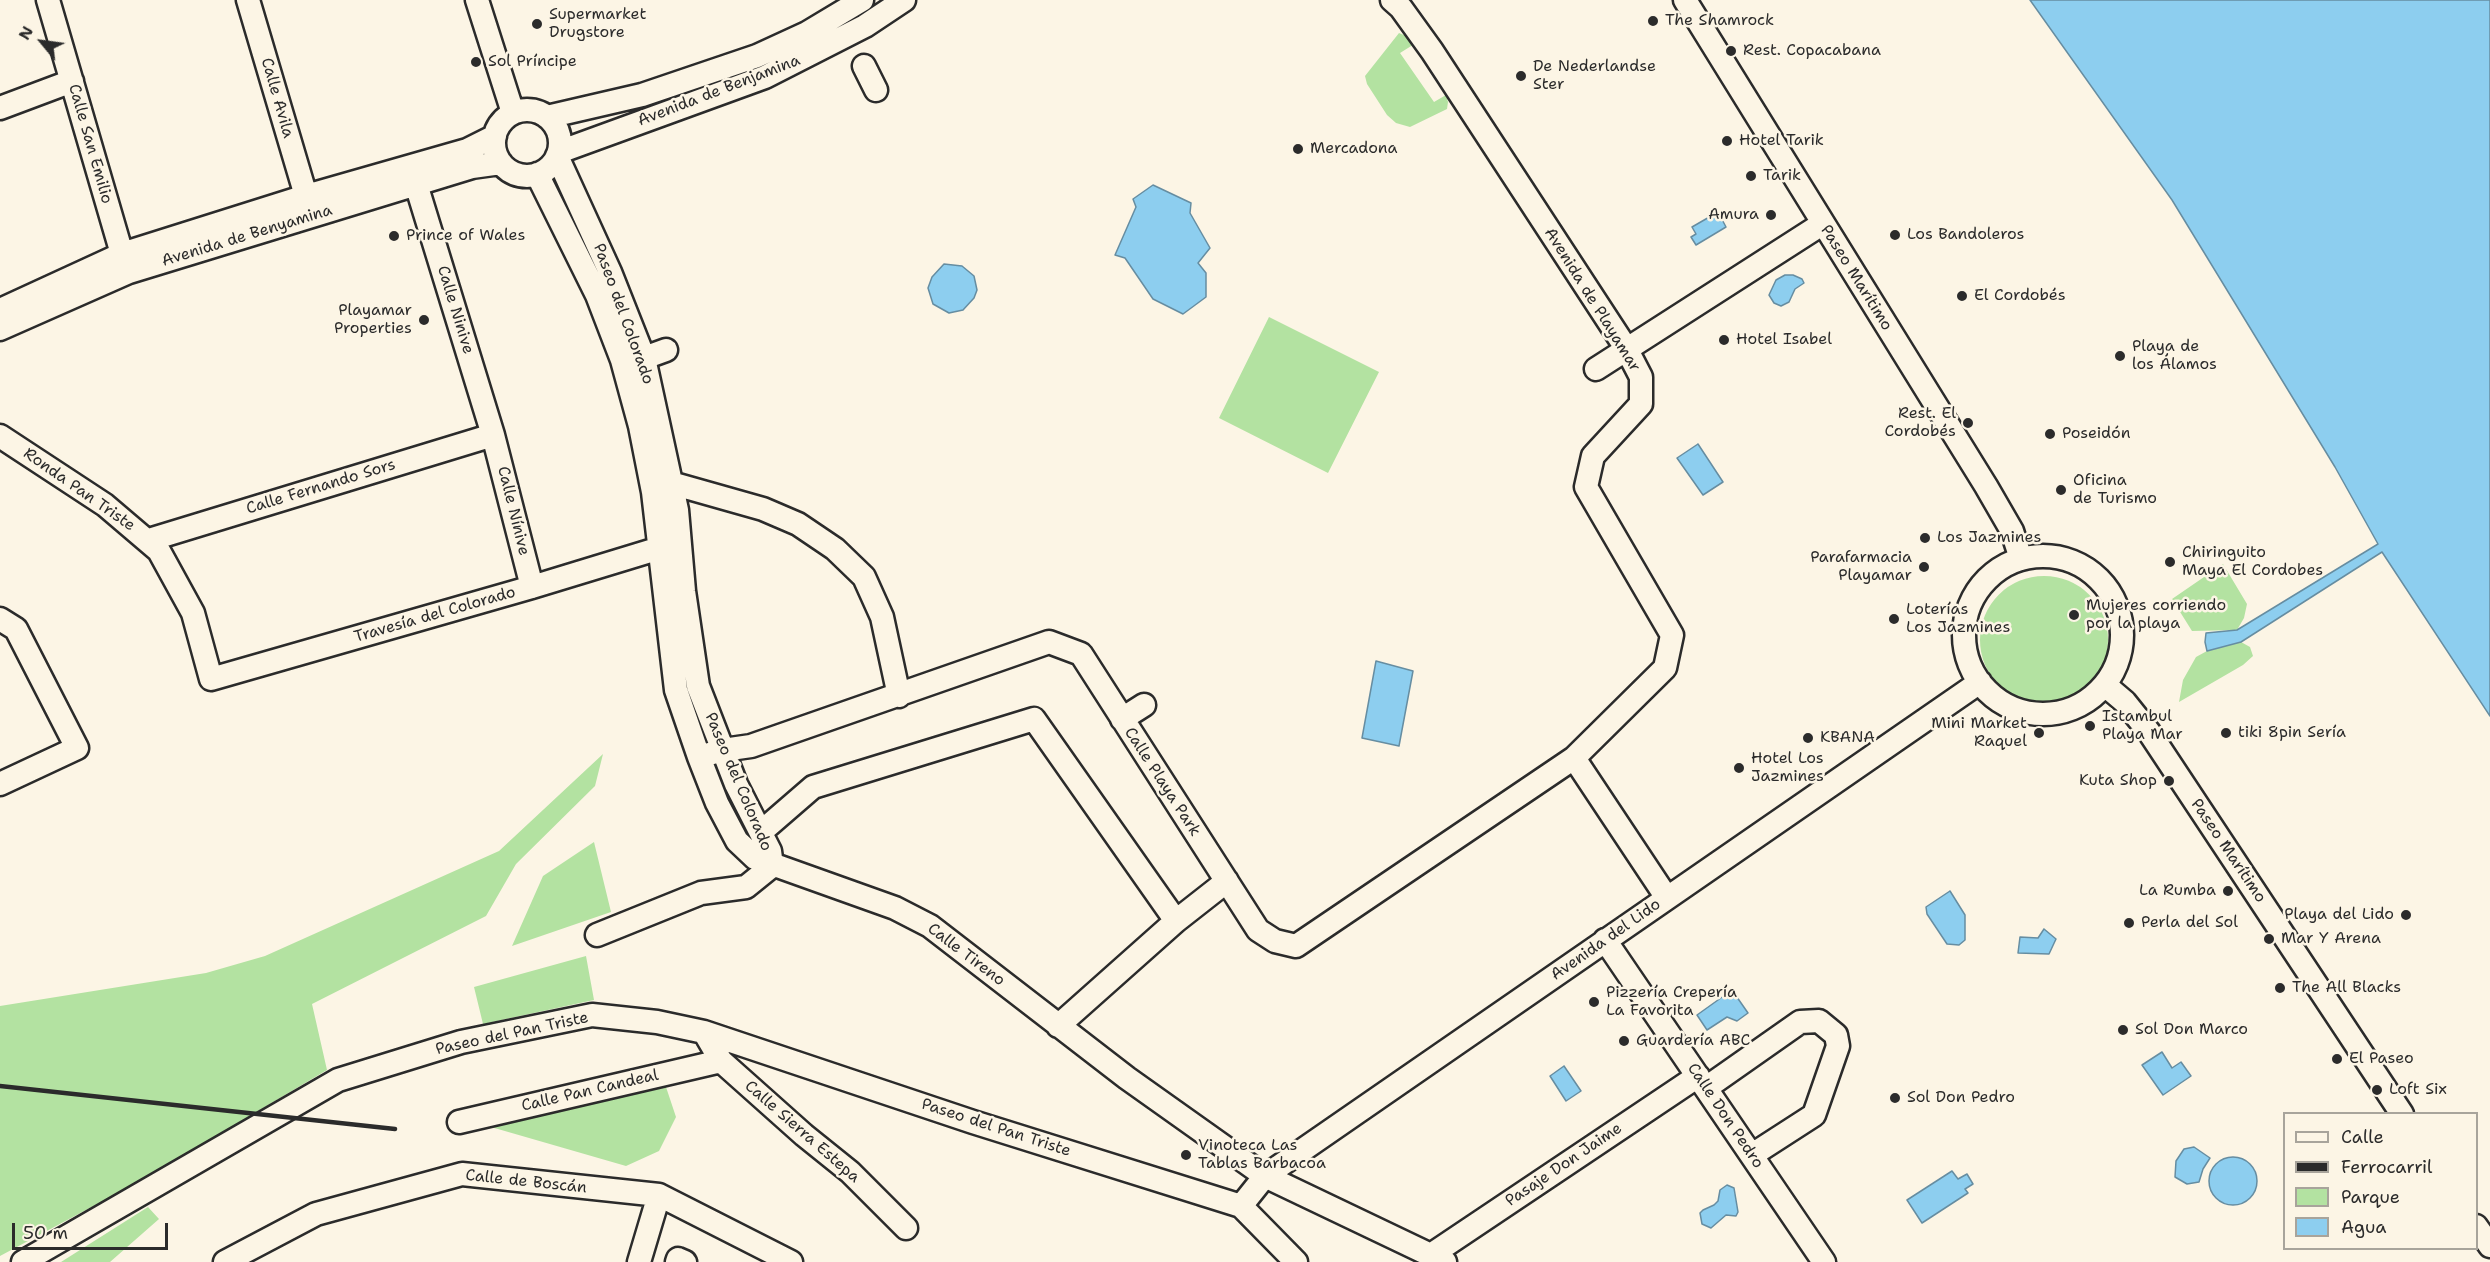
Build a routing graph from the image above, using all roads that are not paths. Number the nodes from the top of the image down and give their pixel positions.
1 (48, 0) edge
2 (248, 0) edge
3 (477, 0) edge
4 (862, 0) edge
5 (904, 0) edge
6 (1392, 0) edge
7 (1685, 0) edge
8 (864, 66) dead end
9 (72, 81) junction
10 (876, 90) dead end
11 (0, 108) edge
12 (513, 113) junction
13 (547, 117) junction
14 (495, 136) junction
15 (558, 154) junction
16 (501, 163) junction
17 (537, 174) junction
18 (416, 184) junction
19 (306, 196) junction
20 (1822, 224) junction
21 (122, 254) junction
22 (0, 310) edge
23 (0, 329) edge
24 (1626, 348) junction
25 (666, 350) dead end
26 (644, 358) junction
27 (1596, 369) dead end
28 (494, 435) junction
29 (0, 436) edge
30 (671, 483) junction
31 (149, 540) junction
32 (660, 548) junction
33 (2021, 558) junction
34 (532, 587) junction
35 (0, 619) edge
36 (211, 680) joint
37 (1980, 682) junction
38 (2105, 685) junction
39 (899, 696) junction
40 (1144, 705) dead end
41 (1122, 719) junction
42 (723, 750) junction
43 (699, 757) junction
44 (1574, 758) junction
45 (0, 784) edge
46 (761, 832) junction
47 (772, 866) junction
48 (1227, 881) junction
49 (1667, 898) junction
50 (1176, 921) junction
51 (597, 935) dead end
52 (1605, 940) junction
53 (1058, 1026) junction
54 (704, 1032) junction
55 (721, 1061) junction
56 (1702, 1082) junction
57 (2401, 1112) edge
58 (459, 1122) dead end
59 (1752, 1155) junction
60 (1264, 1176) junction
61 (659, 1195) junction
62 (1241, 1206) junction
63 (906, 1228) dead end
64 (2478, 1229) edge
65 (2490, 1246) edge
66 (1438, 1258) edge
67 (236, 1259) edge
68 (22, 1262) edge
69 (639, 1262) edge
70 (677, 1262) edge
71 (685, 1262) edge
72 (791, 1262) edge
73 (1296, 1262) edge
74 (1824, 1262) edge

1 - 9 street, Calle San Emilio
2 - 19 street, Calle Avila
3 - 12 street
4 - 13 street, Avenida de Benjamina
5 - 15 street, Avenida de Benjamina
6 - 24 street, Avenida de Playamar
7 - 20 street, Paseo Marítimo
8 - 10 street
9 - 11 street
9 - 21 street, Calle San Emilio
12 - 13 street
12 - 14 street
13 - 15 street
14 - 16 street
14 - 19 street, Avenida de Benyamina
15 - 17 street
15 - 26 street, Paseo del Colorado
16 - 17 street
16 - 18 street, Avenida de Benyamina
17 - 32 street, Paseo del Colorado
18 - 23 street, Avenida de Benyamina
18 - 28 street, Calle Ninive
19 - 21 street, Avenida de Benyamina
20 - 24 street
20 - 33 street, Paseo Marítimo
21 - 22 street, Avenida de Benyamina
24 - 27 street
24 - 44 street, Avenida de Playamar
25 - 26 street
26 - 30 street, Paseo del Colorado
28 - 31 street, Calle Fernando Sors
28 - 34 street, Calle Nínive
29 - 31 street, Ronda Pan Triste
30 - 39 street
30 - 42 street, Paseo del Colorado
31 - 36 street, Ronda Pan Triste
32 - 34 street, Travesía del Colorado
32 - 43 street, Paseo del Colorado
33 - 37 street
33 - 38 street
34 - 36 street, Travesía del Colorado
35 - 45 street
37 - 38 street
37 - 49 street, Avenida del Lido
38 - 57 street, Paseo Marítimo
39 - 41 street, Calle Playa Park
39 - 42 street, Calle Playa Park
40 - 41 street
41 - 48 street, Calle Playa Park
42 - 43 street, Calle Playa Park
42 - 46 street, Paseo del Colorado
43 - 47 street, Paseo del Colorado
44 - 48 street, Calle Playa Park
44 - 49 street
46 - 47 street, Paseo del Colorado
46 - 50 street
47 - 51 street
47 - 53 street, Calle Tireno
48 - 50 street
49 - 52 street, Avenida del Lido
50 - 53 street
52 - 56 street, Calle Don Pedro
52 - 60 street, Avenida del Lido
53 - 60 street, Calle Tireno
54 - 55 street, Calle Sierra Estepa
54 - 62 street, Paseo del Pan Triste
54 - 68 street, Paseo del Pan Triste
55 - 58 street, Calle Pan Candeal
55 - 63 street, Calle Sierra Estepa
56 - 59 street, Calle Don Pedro
56 - 59 street, Pasaje Don Jaime
56 - 66 street, Pasaje Don Jaime
59 - 74 street, Calle Don Pedro
60 - 62 street, Avenida del Lido
60 - 66 street, Calle Tireno
61 - 67 street, Calle de Boscán
61 - 69 street
61 - 72 street, Calle de Boscán
62 - 73 street
64 - 65 street
70 - 71 street

